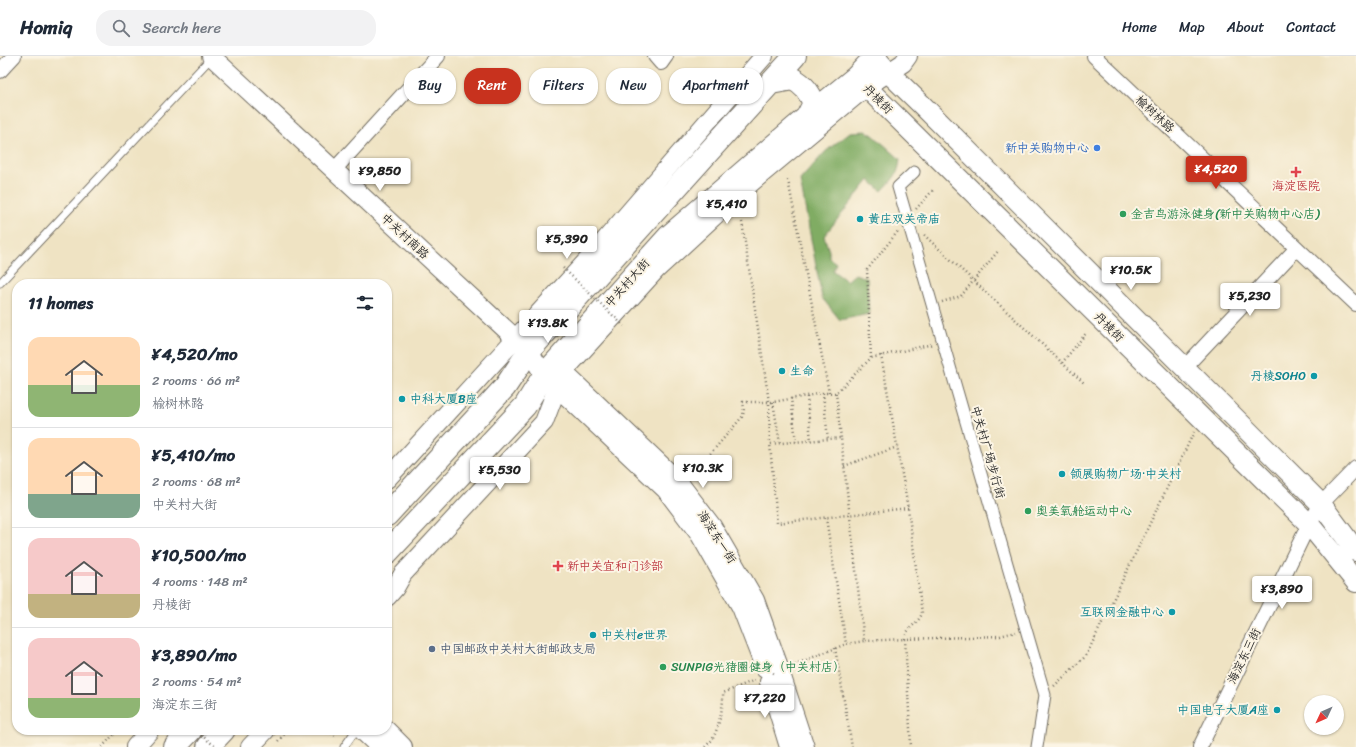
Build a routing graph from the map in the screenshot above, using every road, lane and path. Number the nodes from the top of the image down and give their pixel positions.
1 (14, 56) edge
2 (212, 56) edge
3 (438, 56) edge
4 (655, 56) edge
5 (666, 56) edge
6 (764, 56) edge
7 (795, 56) edge
8 (908, 56) edge
9 (1094, 56) edge
10 (879, 62) edge
11 (0, 71) edge
12 (861, 82) junction
13 (772, 83) junction
14 (807, 117) junction
15 (334, 170) junction
16 (914, 172) dead end
17 (788, 180) dead end
18 (933, 190) dead end
19 (907, 219) junction
20 (742, 222) dead end
21 (1297, 248) junction
22 (999, 250) dead end
23 (563, 268) dead end
24 (974, 281) junction
25 (0, 283) edge
26 (1356, 304) edge
27 (932, 305) junction
28 (624, 326) dead end
29 (1087, 332) dead end
30 (943, 342) junction
31 (522, 345) junction
32 (881, 355) junction
33 (871, 358) junction
34 (1062, 363) junction
35 (1184, 368) junction
36 (555, 375) junction
37 (1084, 383) dead end
38 (829, 393) junction
39 (836, 393) junction
40 (823, 394) junction
41 (807, 397) junction
42 (791, 398) junction
43 (769, 402) junction
44 (774, 402) junction
45 (1195, 431) dead end
46 (828, 439) junction
47 (811, 440) junction
48 (841, 441) junction
49 (796, 442) junction
50 (780, 443) junction
51 (770, 444) junction
52 (897, 447) junction
53 (844, 466) junction
54 (1356, 468) edge
55 (392, 474) edge
56 (682, 487) junction
57 (1320, 504) junction
58 (908, 508) junction
59 (392, 510) edge
60 (850, 515) junction
61 (826, 518) junction
62 (1309, 524) junction
63 (392, 548) edge
64 (1356, 551) edge
65 (1356, 582) edge
66 (392, 591) edge
67 (1026, 629) junction
68 (905, 639) junction
69 (846, 644) dead end
70 (835, 648) dead end
71 (773, 673) junction
72 (1045, 695) junction
73 (113, 735) edge
74 (146, 735) edge
75 (186, 735) edge
76 (201, 735) edge
77 (219, 735) edge
78 (352, 735) edge
79 (369, 735) edge
80 (390, 735) edge
81 (272, 736) edge
82 (102, 747) edge
83 (135, 747) edge
84 (175, 747) edge
85 (208, 747) edge
86 (216, 747) edge
87 (250, 747) edge
88 (344, 747) edge
89 (380, 747) edge
90 (402, 747) edge
91 (789, 747) edge
92 (805, 747) edge
93 (852, 747) edge
94 (912, 747) edge
95 (1037, 747) edge
96 (1200, 747) edge

1 - 11 street
2 - 15 street, 中关村南路
2 - 25 lane
3 - 15 street
4 - 5 street
6 - 31 street
7 - 13 main road
8 - 10 street, 中关村大街
9 - 21 street, 榆树林路
10 - 12 main road, 中关村大街
10 - 35 main road, 丹棱街
12 - 14 main road, 中关村大街
12 - 36 street, 中关村大街
12 - 62 main road, 丹棱街
13 - 14 main road
13 - 31 main road
14 - 36 main road, 中关村大街
15 - 31 street, 中关村南路
16 - 19 street, 中关村广场步行街
17 - 38 path
18 - 19 path
19 - 24 path
19 - 27 street, 中关村广场步行街
19 - 33 path
20 - 43 path
21 - 26 street, 榆树林路
21 - 35 street
22 - 24 path
23 - 28 path, bridge
24 - 27 path
24 - 34 path
27 - 30 street, 中关村广场步行街
29 - 34 path
30 - 32 path
30 - 67 street, 中关村广场步行街
31 - 36 street, 中关村南路
31 - 55 street
31 - 59 main road
32 - 33 path
32 - 52 path
33 - 39 path
34 - 37 path
35 - 57 main road, 丹棱街
36 - 56 street, 海淀东一街
36 - 63 main road, 中关村大街
36 - 66 street
36 - 71 street, 海淀东一街
38 - 39 path
38 - 40 path
39 - 48 path
40 - 41 path
40 - 46 path
41 - 42 path
41 - 47 path
42 - 44 path
42 - 49 path
43 - 44 path
43 - 51 path
43 - 56 path
44 - 50 path
45 - 72 path
46 - 47 path
46 - 48 path
47 - 49 path
48 - 53 path
49 - 50 path
50 - 51 path
51 - 61 path
52 - 53 path
52 - 58 path
53 - 60 path
54 - 57 street, 海淀东三街
56 - 71 street, 海淀东一街
57 - 62 street, 海淀东三街
57 - 64 main road, 丹棱街
58 - 60 path
58 - 68 path
60 - 61 path
60 - 68 path
61 - 69 path
62 - 65 main road, 丹棱街
62 - 96 street, 海淀东三街
67 - 68 path
67 - 72 street, 中关村广场步行街
68 - 94 path
70 - 93 path
71 - 91 street, 海淀东一街
71 - 92 street, 海淀东一街
72 - 95 street, 中关村广场步行街
73 - 82 path
74 - 83 street
75 - 84 main road
76 - 86 path, bridge
77 - 85 main road
78 - 88 lane
79 - 89 main road
80 - 90 main road
81 - 87 street

